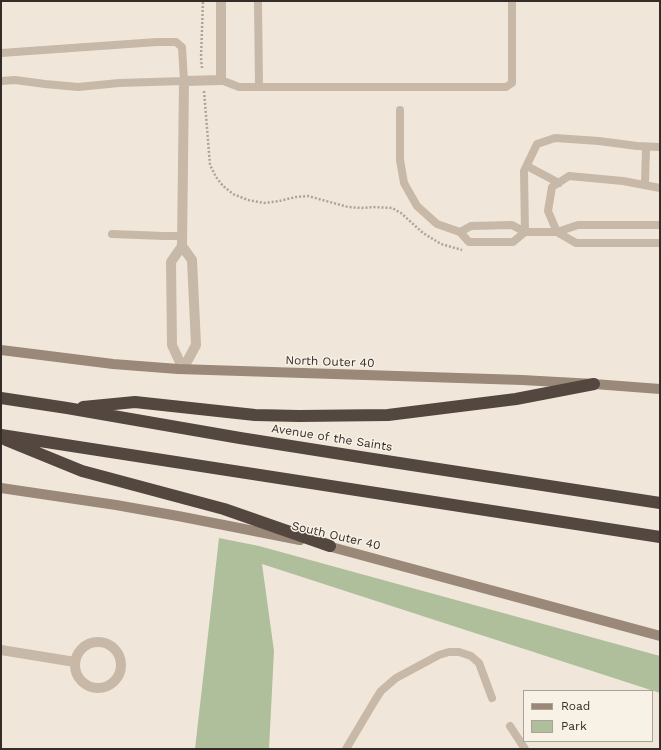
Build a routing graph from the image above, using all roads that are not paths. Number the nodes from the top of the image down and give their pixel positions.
1 (221, 1) edge
2 (258, 1) edge
3 (512, 1) edge
4 (1, 53) edge
5 (221, 80) junction
6 (1, 81) edge
7 (184, 81) junction
8 (259, 87) junction
9 (400, 110) dead end
10 (646, 146) junction
11 (660, 147) edge
12 (527, 166) junction
13 (558, 183) junction
14 (645, 185) junction
15 (660, 188) edge
16 (660, 225) edge
17 (460, 232) junction
18 (525, 232) junction
19 (557, 232) junction
20 (112, 234) dead end
21 (182, 241) junction
22 (660, 243) edge
23 (1, 350) edge
24 (183, 369) junction
25 (594, 384) junction
26 (660, 389) edge
27 (1, 398) edge
28 (67, 408) junction
29 (1, 435) edge
30 (1, 438) edge
31 (1, 488) edge
32 (660, 503) edge
33 (660, 537) edge
34 (330, 546) junction
35 (660, 636) edge
36 (1, 650) edge
37 (75, 662) junction
38 (492, 698) dead end
39 (510, 726) dead end
40 (346, 749) edge
41 (525, 749) edge

1 - 5 street
2 - 8 lane
3 - 8 lane
4 - 7 lane
5 - 7 street
5 - 8 lane
6 - 7 lane
7 - 21 street
9 - 17 lane
10 - 11 lane
10 - 12 lane
10 - 14 lane
12 - 13 lane
12 - 18 lane
13 - 14 lane
13 - 19 lane
14 - 15 lane
16 - 19 lane
17 - 18 lane
17 - 18 lane
18 - 19 lane
19 - 22 lane
20 - 21 lane
21 - 24 street
21 - 24 street
23 - 24 street, North Outer 40
24 - 25 street, North Outer 40
25 - 26 street, North Outer 40
25 - 28 highway
27 - 28 highway, Avenue of the Saints
28 - 32 highway, Avenue of the Saints
29 - 33 highway
30 - 34 highway
31 - 34 street, South Outer 40
34 - 35 street, South Outer 40
36 - 37 street
37 - 37 street
38 - 40 lane
39 - 41 lane

